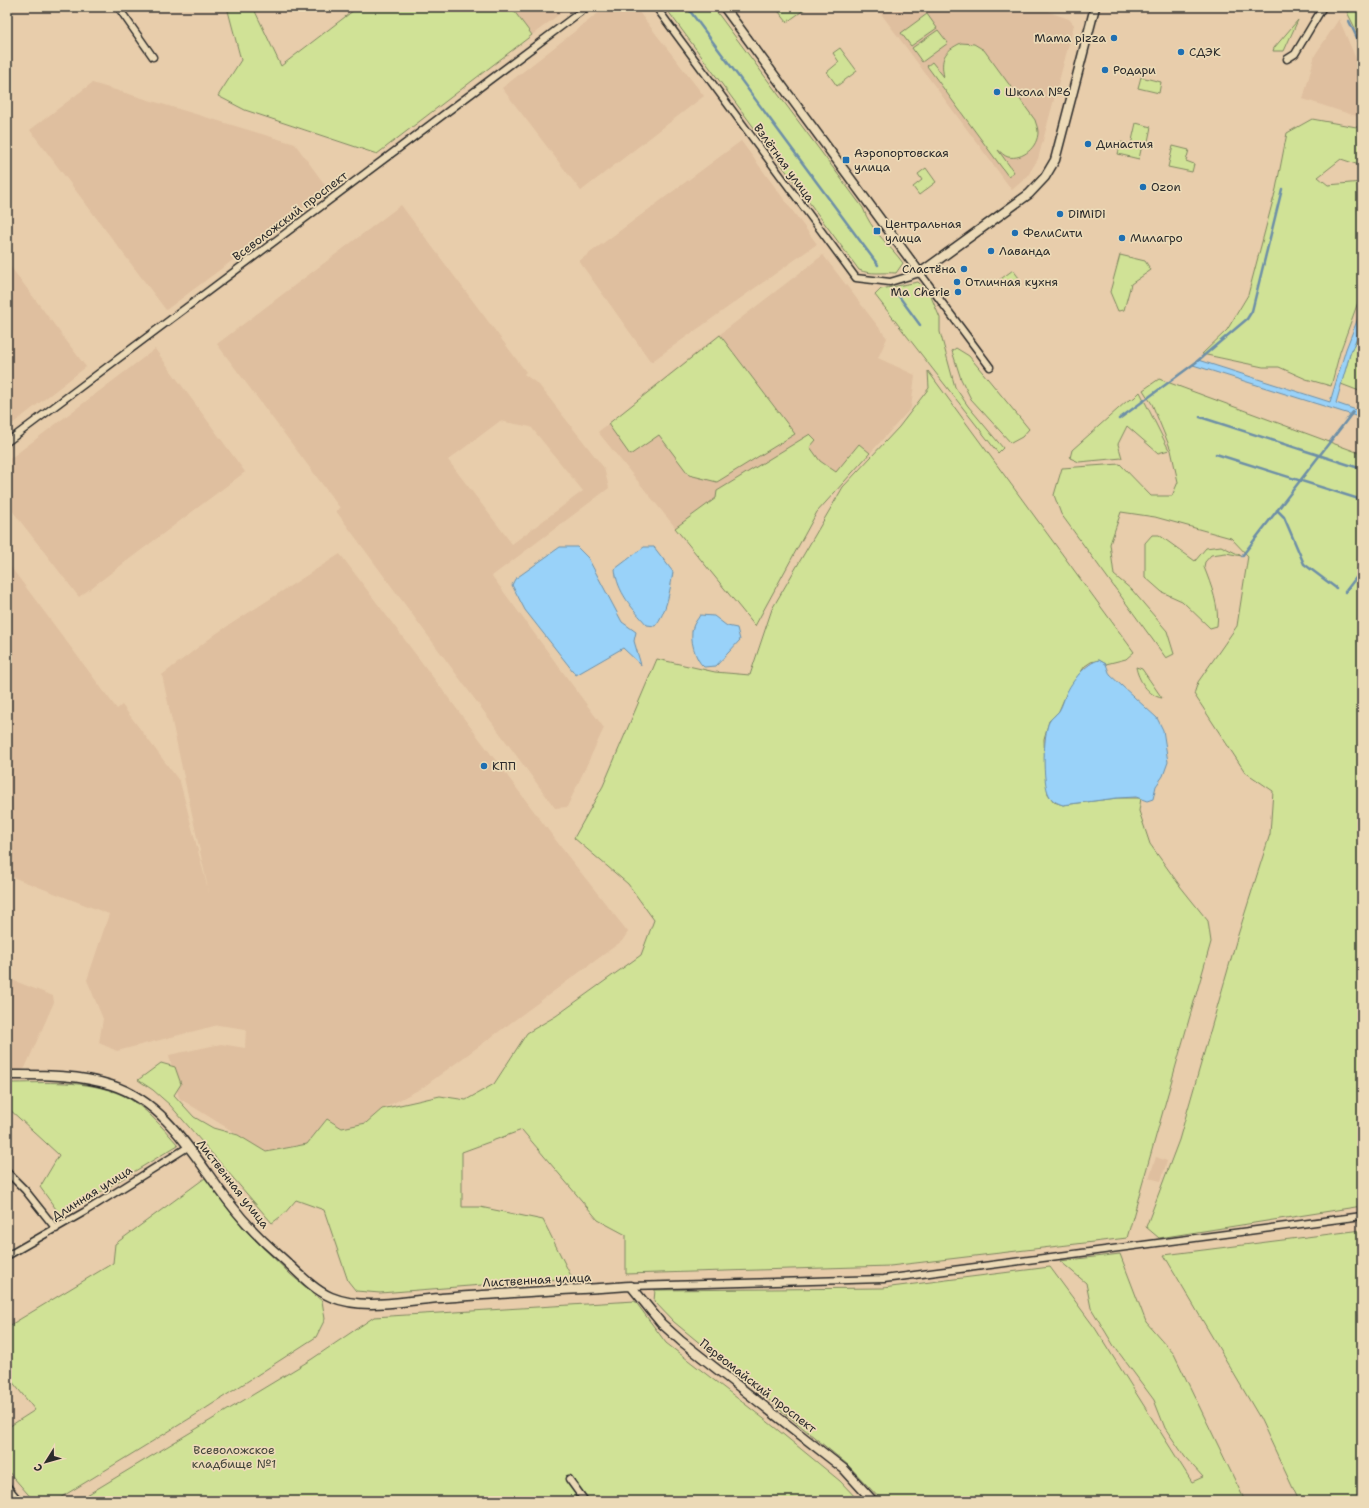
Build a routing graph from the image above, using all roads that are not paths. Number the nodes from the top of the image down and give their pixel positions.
1 (118, 7) edge
2 (587, 7) edge
3 (656, 7) edge
4 (724, 7) edge
5 (1094, 7) edge
6 (1323, 7) edge
7 (153, 57) dead end
8 (1286, 59) dead end
9 (920, 273) junction
10 (990, 367) dead end
11 (7, 442) edge
12 (7, 1075) edge
13 (188, 1147) junction
14 (7, 1172) edge
15 (1362, 1216) edge
16 (56, 1228) junction
17 (7, 1256) edge
18 (631, 1286) junction
19 (568, 1479) dead end
20 (7, 1486) edge
21 (19, 1501) edge
22 (585, 1501) edge
23 (874, 1501) edge

1 - 7 street
2 - 11 street, Всеволожский проспект
3 - 9 street, Взлётная улица
4 - 9 street
5 - 9 street
6 - 8 street
9 - 10 street
12 - 13 street, Лиственная улица
13 - 16 street, Длинная улица
13 - 18 street, Лиственная улица
14 - 16 street
15 - 18 street
16 - 17 street, Длинная улица
18 - 23 street, Первомайский проспект
19 - 22 street
20 - 21 street

